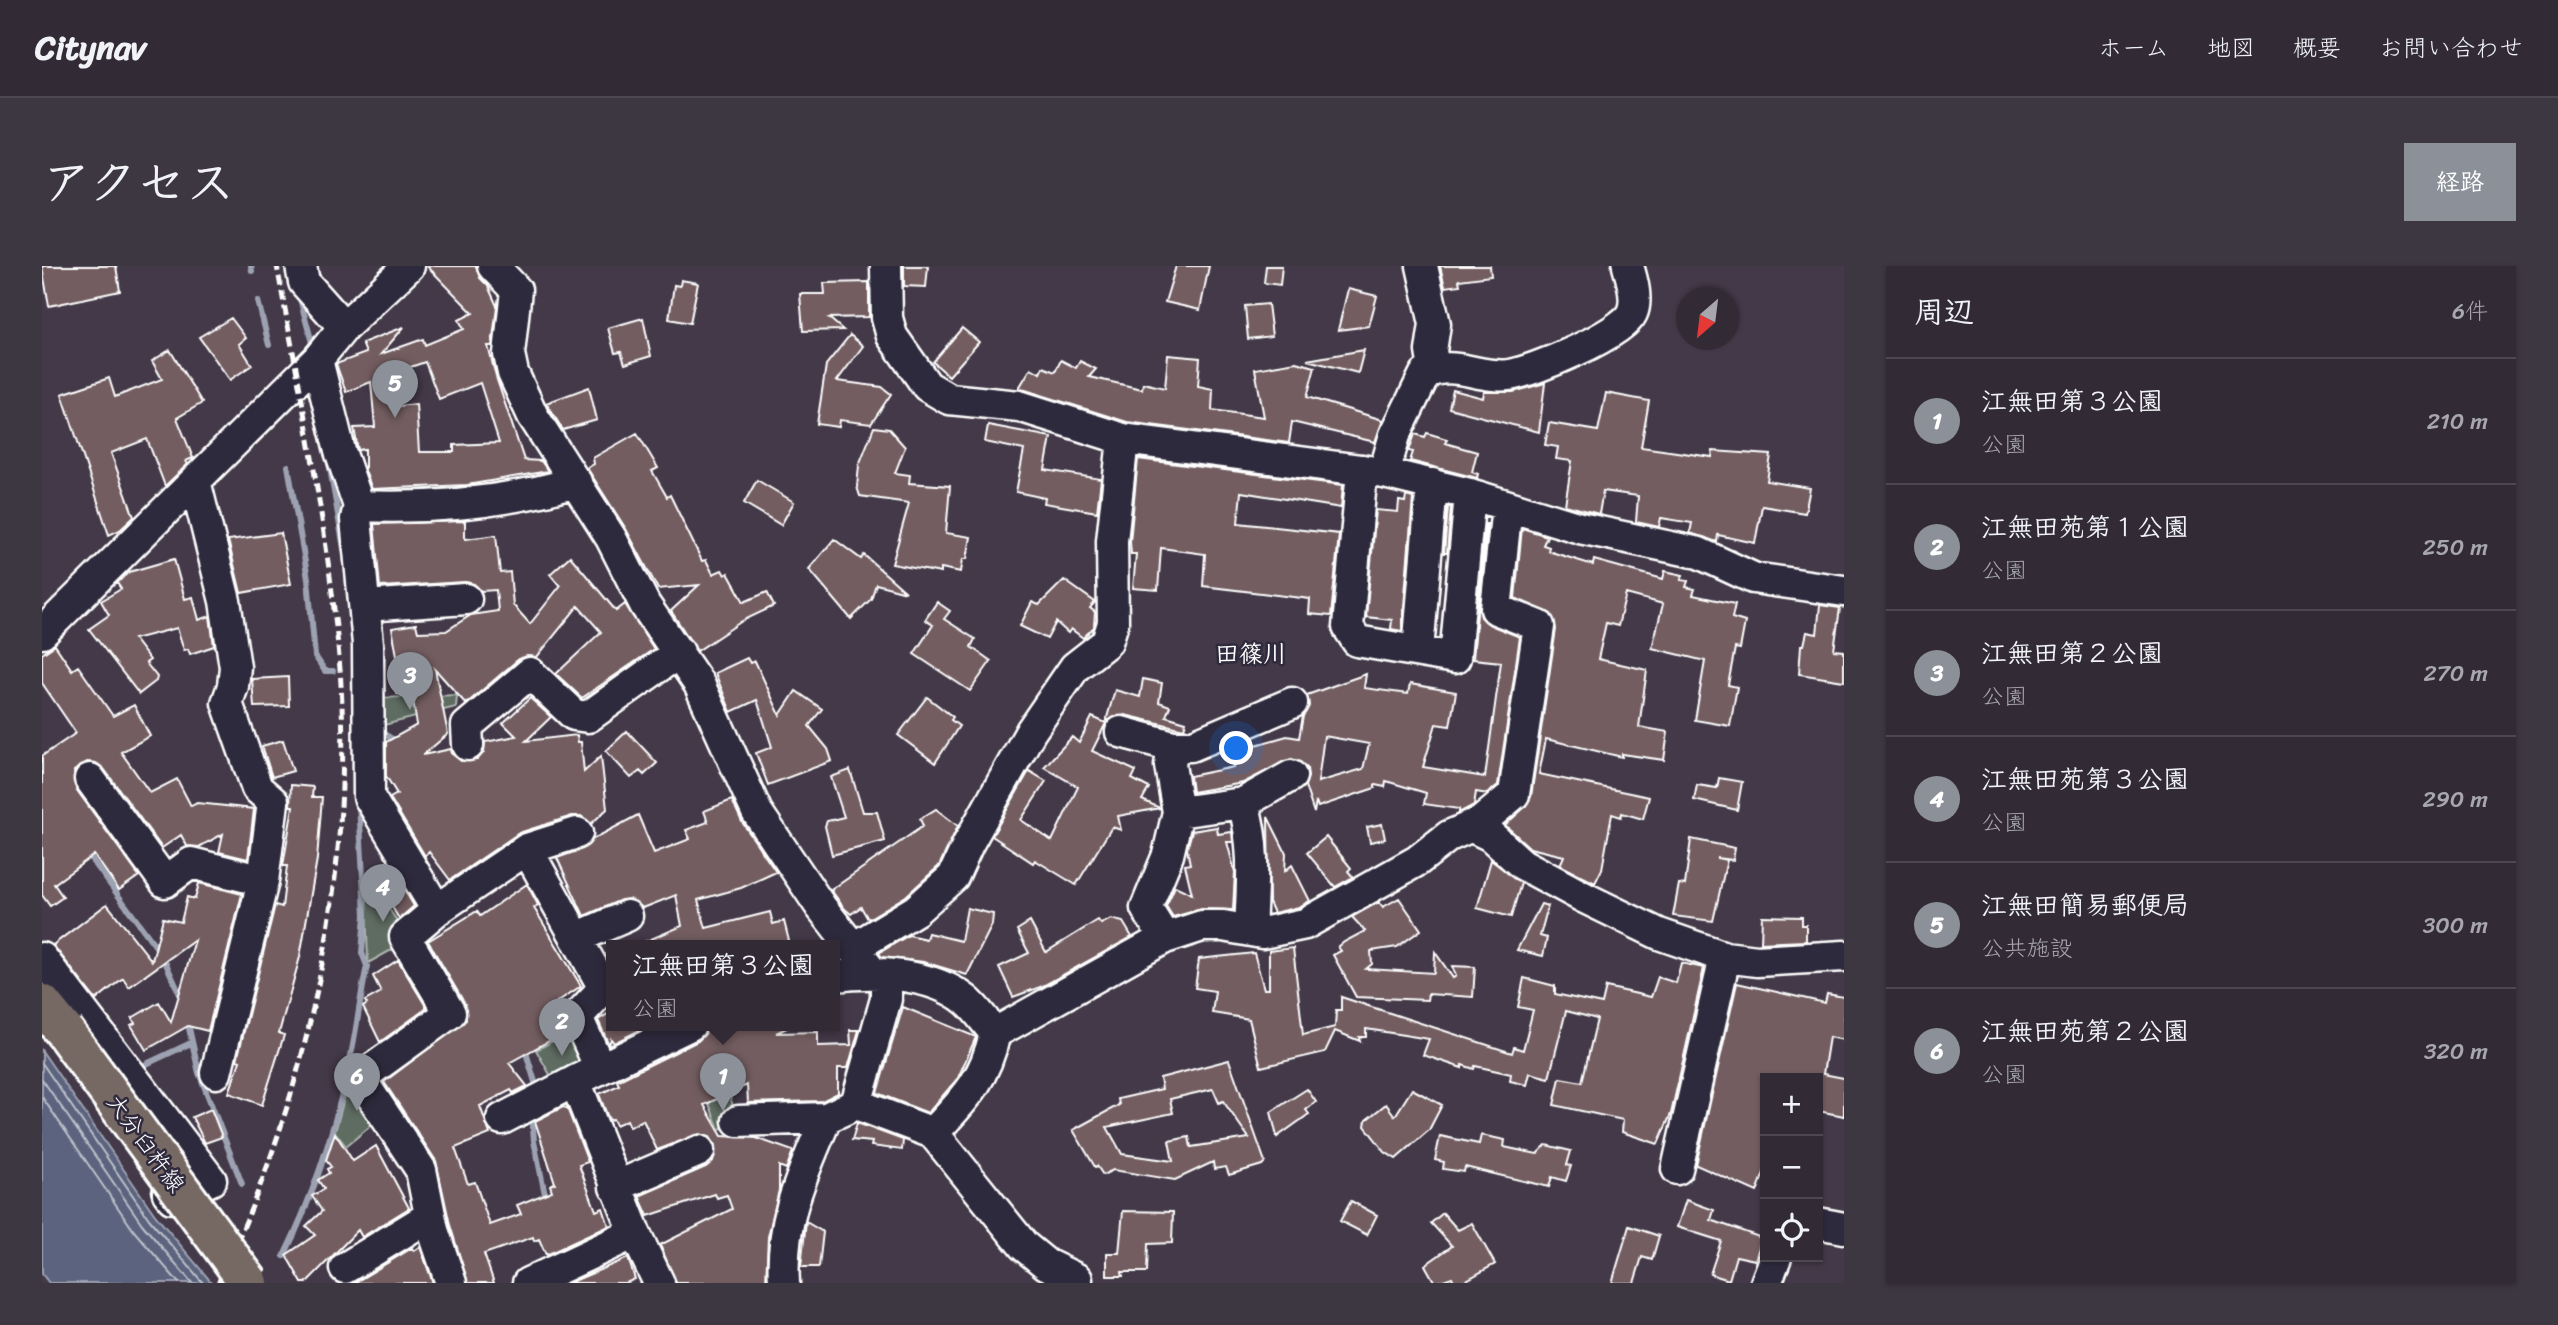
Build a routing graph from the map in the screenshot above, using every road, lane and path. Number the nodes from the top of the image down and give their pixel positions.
1 (301, 266) edge
2 (409, 266) edge
3 (493, 266) edge
4 (886, 266) edge
5 (1422, 266) edge
6 (1628, 266) edge
7 (344, 327) junction
8 (317, 359) junction
9 (1434, 369) junction
10 (1123, 439) junction
11 (1373, 472) junction
12 (195, 481) junction
13 (576, 481) junction
14 (1432, 484) junction
15 (1470, 494) junction
16 (359, 506) junction
17 (1507, 506) junction
18 (1844, 591) edge
19 (466, 599) dead end
20 (365, 606) junction
21 (42, 633) edge
22 (678, 652) junction
23 (1418, 652) junction
24 (1292, 703) dead end
25 (1121, 732) dead end
26 (468, 745) dead end
27 (1173, 746) junction
28 (1291, 776) dead end
29 (90, 779) dead end
30 (1243, 803) junction
31 (1178, 812) junction
32 (1470, 826) junction
33 (577, 833) dead end
34 (527, 849) junction
35 (264, 881) junction
36 (437, 910) junction
37 (627, 916) dead end
38 (1250, 930) junction
39 (1166, 938) junction
40 (576, 939) junction
41 (852, 948) junction
42 (1844, 956) edge
43 (1725, 957) junction
44 (42, 958) edge
45 (879, 974) junction
46 (840, 976) edge
47 (49, 1023) edge
48 (677, 1031) edge
49 (995, 1033) junction
50 (216, 1073) dead end
51 (587, 1074) junction
52 (856, 1104) junction
53 (826, 1118) junction
54 (502, 1119) dead end
55 (738, 1121) dead end
56 (933, 1133) junction
57 (699, 1151) dead end
58 (1677, 1169) dead end
59 (615, 1187) junction
60 (430, 1216) junction
61 (1823, 1224) edge
62 (1844, 1228) edge
63 (635, 1233) junction
64 (1774, 1262) edge
65 (345, 1268) dead end
66 (249, 1283) edge
67 (451, 1283) edge
68 (528, 1283) edge
69 (659, 1283) edge
70 (784, 1283) edge
71 (1076, 1283) edge
72 (1766, 1283) edge

1 - 7 street
2 - 7 street
3 - 13 street
4 - 10 street
5 - 9 street
6 - 9 street
7 - 8 street
8 - 12 street
8 - 16 street
9 - 11 street
10 - 11 street
10 - 41 street
11 - 14 street
11 - 23 street
12 - 21 street
12 - 35 street
13 - 16 street
13 - 22 street
14 - 15 street
14 - 23 street
15 - 17 street
15 - 23 street
16 - 20 street
17 - 18 street
17 - 32 street
19 - 20 street
20 - 36 street
22 - 26 street
22 - 41 street
24 - 27 street
25 - 27 street
27 - 31 street
28 - 30 street
29 - 35 street
30 - 31 street
30 - 38 street
31 - 39 street
32 - 38 street
32 - 43 street
33 - 34 street
34 - 36 street
34 - 40 street
35 - 50 street
36 - 60 street
37 - 40 street
38 - 39 street
39 - 49 street
40 - 51 street
41 - 45 street
42 - 43 street
43 - 58 street
44 - 47 street
45 - 46 street
45 - 49 street
45 - 52 street
47 - 66 main road, 大分臼杵線, bridge
48 - 51 street
49 - 56 street
51 - 54 street
51 - 59 street
52 - 53 street
52 - 56 street
53 - 55 street
53 - 70 street
56 - 71 street
57 - 59 street
59 - 63 street
60 - 65 street
60 - 67 street
61 - 62 street
63 - 68 street
63 - 69 street
64 - 72 street

